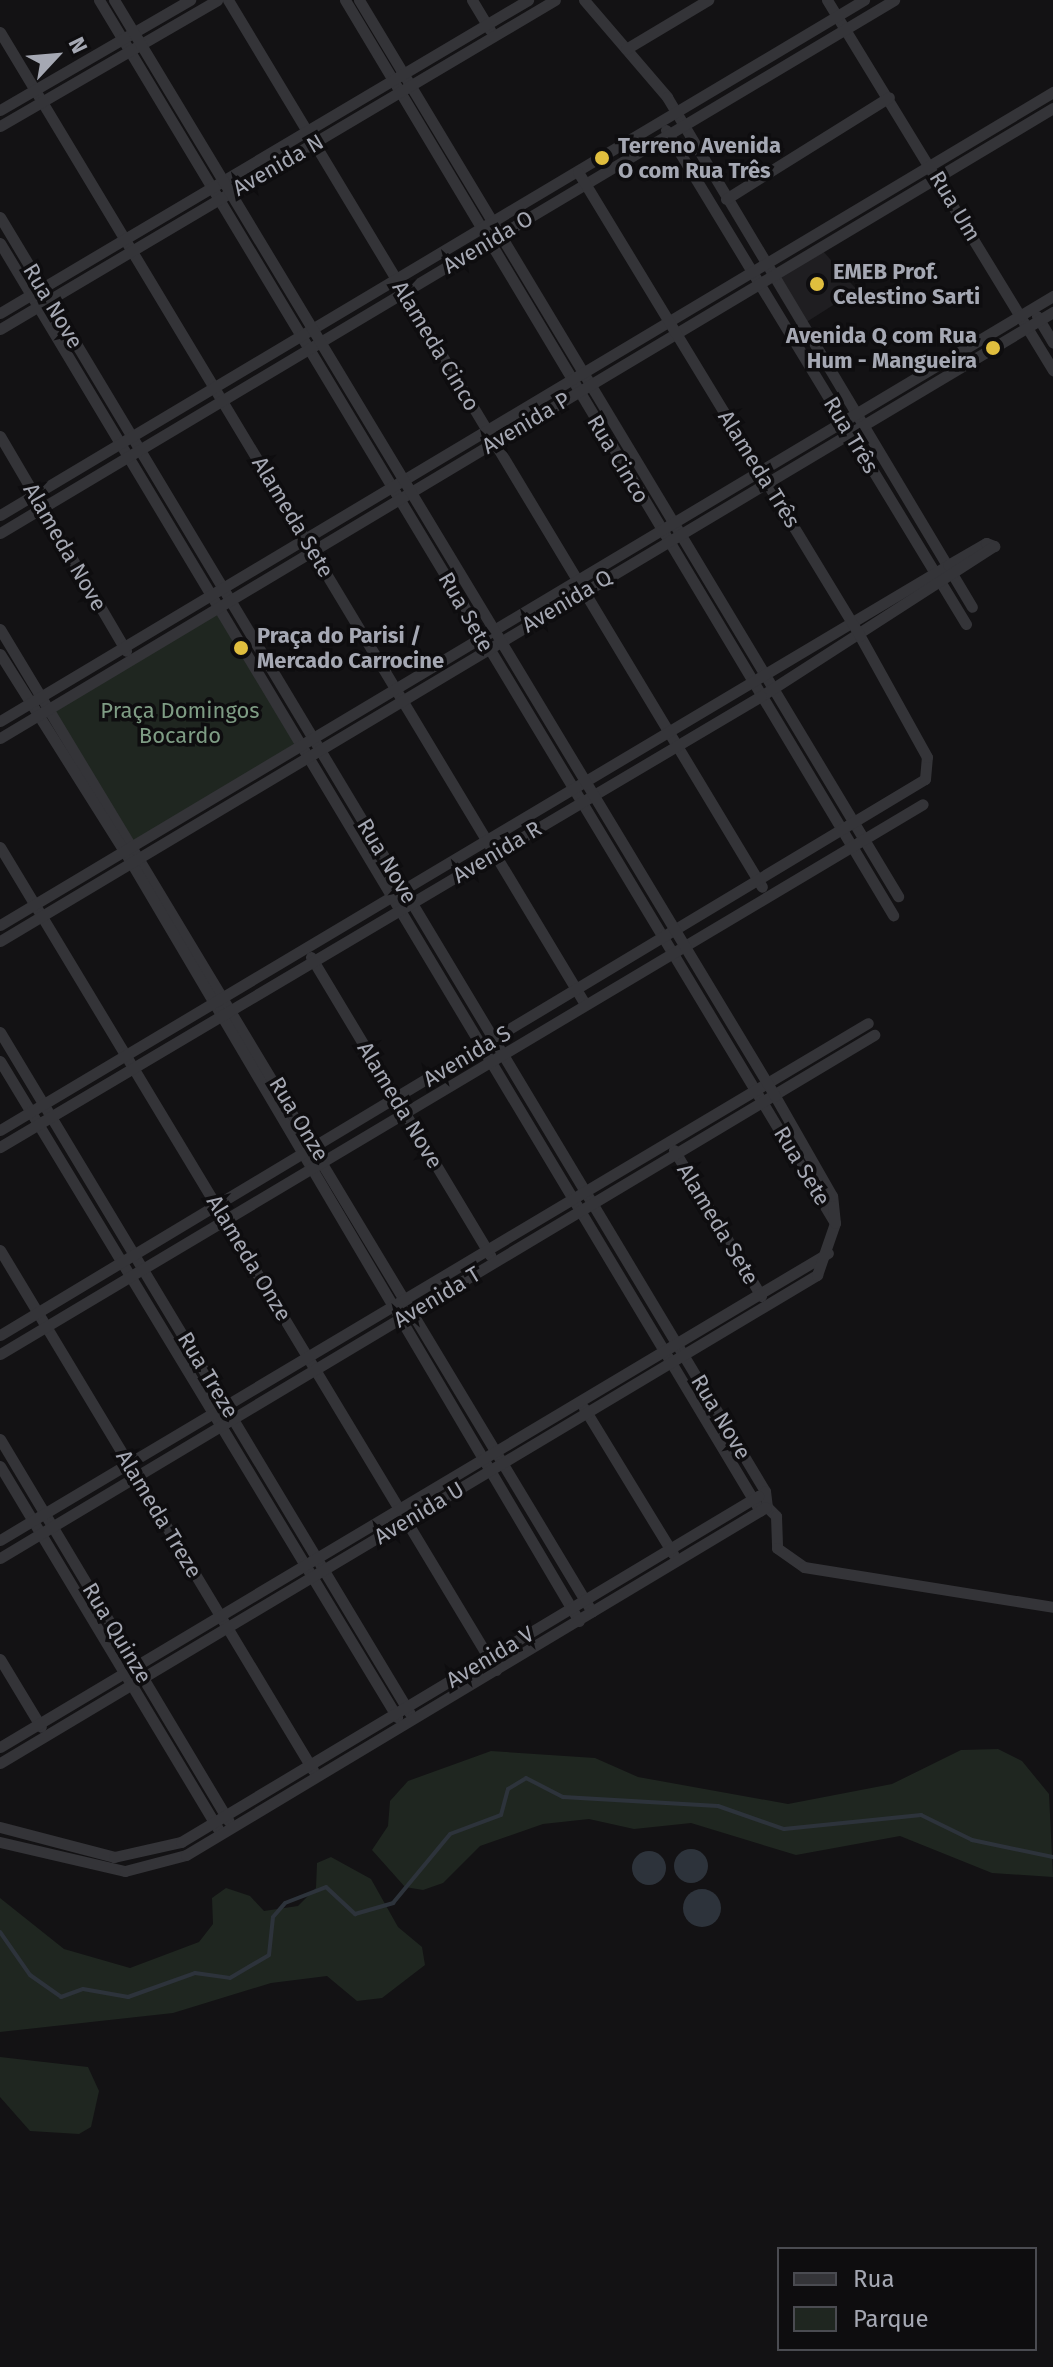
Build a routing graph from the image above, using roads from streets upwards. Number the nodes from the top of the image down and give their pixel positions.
1 (99, 0) edge
2 (114, 0) edge
3 (190, 0) edge
4 (217, 0) edge
5 (228, 0) edge
6 (345, 0) edge
7 (359, 0) edge
8 (472, 0) edge
9 (528, 0) edge
10 (555, 0) edge
11 (584, 0) edge
12 (708, 0) edge
13 (827, 0) edge
14 (864, 0) edge
15 (894, 0) edge
16 (847, 4) edge
17 (837, 17) junction
18 (487, 25) junction
19 (851, 26) junction
20 (0, 32) edge
21 (494, 37) junction
22 (129, 38) junction
23 (626, 49) junction
24 (136, 50) junction
25 (399, 77) junction
26 (413, 86) junction
27 (35, 91) junction
28 (1053, 92) edge
29 (401, 93) junction
30 (889, 97) junction
31 (43, 103) junction
32 (1053, 108) edge
33 (0, 110) edge
34 (1022, 110) junction
35 (677, 113) junction
36 (1030, 122) junction
37 (661, 123) junction
38 (683, 125) junction
39 (0, 126) edge
40 (307, 131) junction
41 (668, 135) junction
42 (314, 144) junction
43 (931, 164) junction
44 (578, 172) junction
45 (939, 177) junction
46 (218, 183) junction
47 (585, 185) junction
48 (226, 196) junction
49 (726, 199) junction
50 (0, 217) edge
51 (494, 221) junction
52 (482, 229) junction
53 (501, 233) junction
54 (125, 238) junction
55 (489, 241) junction
56 (0, 243) edge
57 (132, 250) junction
58 (764, 264) junction
59 (750, 272) junction
60 (771, 277) junction
61 (396, 279) junction
62 (759, 285) junction
63 (42, 288) junction
64 (404, 293) junction
65 (31, 294) junction
66 (1053, 296) edge
67 (49, 300) junction
68 (38, 306) junction
69 (1032, 309) junction
70 (1053, 312) edge
71 (0, 313) edge
72 (1020, 315) junction
73 (1039, 320) junction
74 (667, 323) junction
75 (1028, 327) junction
76 (0, 329) edge
77 (309, 333) junction
78 (675, 335) junction
79 (1053, 343) edge
80 (316, 345) junction
81 (624, 348) junction
82 (631, 361) junction
83 (1053, 370) edge
84 (584, 372) junction
85 (571, 380) junction
86 (592, 385) junction
87 (217, 387) junction
88 (578, 392) junction
89 (224, 399) junction
90 (855, 415) junction
91 (843, 423) junction
92 (862, 427) junction
93 (487, 430) junction
94 (850, 434) junction
95 (0, 436) edge
96 (132, 436) junction
97 (494, 442) junction
98 (120, 444) junction
99 (139, 450) junction
100 (128, 457) junction
101 (761, 469) junction
102 (404, 481) junction
103 (768, 481) junction
104 (393, 488) junction
105 (411, 493) junction
106 (34, 494) junction
107 (400, 499) junction
108 (42, 508) junction
109 (0, 515) edge
110 (674, 522) junction
111 (660, 530) junction
112 (0, 533) edge
113 (680, 533) junction
114 (666, 541) junction
115 (309, 545) junction
116 (948, 565) junction
117 (936, 573) junction
118 (955, 577) junction
119 (943, 584) junction
120 (580, 585) junction
121 (226, 594) junction
122 (214, 602) junction
123 (972, 607) dead end
124 (852, 622) junction
125 (966, 624) dead end
126 (0, 629) edge
127 (492, 630) junction
128 (860, 636) junction
129 (480, 637) junction
130 (499, 642) junction
131 (124, 647) junction
132 (487, 649) junction
133 (0, 654) edge
134 (131, 658) junction
135 (766, 674) junction
136 (753, 682) junction
137 (775, 687) junction
138 (396, 689) junction
139 (761, 696) junction
140 (35, 700) junction
141 (402, 700) junction
142 (42, 713) junction
143 (0, 721) edge
144 (669, 732) junction
145 (0, 738) edge
146 (312, 738) junction
147 (299, 745) junction
148 (677, 746) junction
149 (320, 749) junction
150 (306, 757) junction
151 (928, 772) joint
152 (584, 783) junction
153 (573, 790) junction
154 (592, 796) junction
155 (580, 802) junction
156 (923, 804) dead end
157 (858, 824) junction
158 (844, 832) junction
159 (866, 837) junction
160 (487, 840) junction
161 (853, 845) junction
162 (0, 847) edge
163 (128, 848) junction
164 (495, 854) junction
165 (137, 861) junction
166 (759, 883) junction
167 (404, 890) junction
168 (898, 896) dead end
169 (767, 897) junction
170 (391, 898) junction
171 (34, 904) junction
172 (412, 904) junction
173 (399, 912) junction
174 (893, 915) dead end
175 (42, 916) junction
176 (0, 925) edge
177 (670, 936) junction
178 (0, 941) edge
179 (684, 947) junction
180 (306, 948) junction
181 (673, 953) junction
182 (314, 962) junction
183 (577, 991) junction
184 (225, 997) junction
185 (213, 1004) junction
186 (585, 1004) junction
187 (233, 1009) junction
188 (221, 1016) junction
189 (868, 1023) dead end
190 (0, 1032) edge
191 (874, 1035) dead end
192 (847, 1036) junction
193 (494, 1040) junction
194 (481, 1048) junction
195 (854, 1048) junction
196 (502, 1053) junction
197 (127, 1055) junction
198 (489, 1060) junction
199 (0, 1061) edge
200 (135, 1068) junction
201 (762, 1087) junction
202 (396, 1099) junction
203 (769, 1100) junction
204 (44, 1104) junction
205 (31, 1111) junction
206 (404, 1112) junction
207 (51, 1117) junction
208 (39, 1124) junction
209 (0, 1130) edge
210 (669, 1142) junction
211 (0, 1147) edge
212 (316, 1147) junction
213 (677, 1154) junction
214 (304, 1155) junction
215 (324, 1160) junction
216 (312, 1168) junction
217 (586, 1192) junction
218 (573, 1200) junction
219 (593, 1204) junction
220 (217, 1206) junction
221 (580, 1212) junction
222 (225, 1220) junction
223 (834, 1227) joint
224 (0, 1250) edge
225 (488, 1250) junction
226 (828, 1253) junction
227 (135, 1255) junction
228 (124, 1262) junction
229 (495, 1262) junction
230 (143, 1268) junction
231 (132, 1275) junction
232 (759, 1293) junction
233 (406, 1299) junction
234 (394, 1305) junction
235 (766, 1305) junction
236 (414, 1311) junction
237 (37, 1313) junction
238 (402, 1318) junction
239 (46, 1327) junction
240 (0, 1335) edge
241 (676, 1342) junction
242 (663, 1350) junction
243 (0, 1354) edge
244 (684, 1355) junction
245 (308, 1357) junction
246 (671, 1363) junction
247 (316, 1369) junction
248 (580, 1401) junction
249 (226, 1405) junction
250 (214, 1413) junction
251 (587, 1413) junction
252 (234, 1418) junction
253 (221, 1425) junction
254 (0, 1439) edge
255 (498, 1449) junction
256 (484, 1458) junction
257 (505, 1461) junction
258 (129, 1464) junction
259 (0, 1466) edge
260 (492, 1470) junction
261 (137, 1476) junction
262 (765, 1491) junction
263 (753, 1499) junction
264 (398, 1509) junction
265 (764, 1509) junction
266 (45, 1513) junction
267 (32, 1520) junction
268 (405, 1522) junction
269 (53, 1526) junction
270 (40, 1533) junction
271 (0, 1540) edge
272 (669, 1549) junction
273 (0, 1558) edge
274 (317, 1558) junction
275 (677, 1562) junction
276 (303, 1566) junction
277 (324, 1571) junction
278 (311, 1579) junction
279 (586, 1599) junction
280 (572, 1607) junction
281 (1053, 1607) edge
282 (592, 1612) junction
283 (220, 1616) junction
284 (579, 1621) junction
285 (227, 1628) junction
286 (489, 1658) junction
287 (0, 1659) edge
288 (136, 1665) junction
289 (496, 1670) junction
290 (124, 1673) junction
291 (144, 1678) junction
292 (131, 1686) junction
293 (406, 1707) junction
294 (395, 1714) junction
295 (414, 1720) junction
296 (39, 1724) junction
297 (402, 1726) junction
298 (46, 1736) junction
299 (0, 1747) edge
300 (0, 1763) edge
301 (310, 1765) junction
302 (317, 1778) junction
303 (226, 1816) junction
304 (214, 1823) junction
305 (0, 1827) edge
306 (234, 1828) junction
307 (222, 1835) junction
308 (0, 1842) edge

1 - 22 street, Rua Sete
2 - 22 street, Rua Sete
3 - 22 street
4 - 24 street
5 - 40 street, Alameda Cinco
6 - 25 street, Rua Cinco
7 - 25 street, Rua Cinco
8 - 18 street
9 - 18 street, Avenida N
10 - 21 street, Avenida N
11 - 23 street, Rua Três
12 - 23 street
13 - 17 street, Rua Um
14 - 16 street, Avenida O
15 - 19 street, Avenida O
16 - 17 street, Avenida O
16 - 19 street, Rua Um
17 - 19 street, Rua Um
17 - 35 street, Avenida O
18 - 21 street
18 - 25 street, Avenida N
19 - 30 street, Rua Um
19 - 38 street, Avenida O
20 - 27 street, Alameda Sete
21 - 26 street, Avenida N
22 - 24 street, Rua Sete
22 - 27 street
23 - 35 street, Rua Três
24 - 31 street
24 - 46 street, Rua Sete
25 - 26 street, Rua Cinco
25 - 29 street, Rua Cinco
25 - 40 street, Avenida N
26 - 29 street, Avenida N
26 - 51 street, Rua Cinco
27 - 31 street, Alameda Sete
27 - 33 street
28 - 34 street, Avenida P
29 - 42 street, Avenida N
29 - 52 street, Rua Cinco
30 - 43 street, Rua Um
30 - 49 street
31 - 39 street
31 - 54 street, Alameda Sete
32 - 36 street, Avenida P
34 - 36 street
34 - 43 street, Avenida P
35 - 37 street, Avenida O
35 - 38 street, Rua Três
36 - 45 street, Avenida P
37 - 41 street, Rua Três
37 - 44 street, Avenida O
38 - 41 street, Avenida O
38 - 49 street, Rua Três
40 - 42 street, Alameda Cinco
40 - 46 street, Avenida N
41 - 47 street, Avenida O
41 - 59 street, Rua Três
42 - 48 street, Avenida N
42 - 61 street, Alameda Cinco
43 - 45 street, Rua Um
43 - 58 street, Avenida P
44 - 47 street, Alameda Três
44 - 51 street, Avenida O
45 - 60 street, Avenida P
45 - 72 street, Rua Um
46 - 48 street, Rua Sete
46 - 54 street, Avenida N
47 - 53 street, Avenida O
47 - 74 street, Alameda Três
48 - 57 street, Avenida N
48 - 77 street, Rua Sete
49 - 58 street, Rua Três
50 - 63 street, Rua Nove
51 - 52 street, Avenida O
51 - 53 street, Rua Cinco
52 - 55 street, Rua Cinco
52 - 61 street, Avenida O
53 - 55 street, Avenida O
53 - 84 street, Rua Cinco
54 - 57 street, Alameda Sete
54 - 63 street, Avenida N
55 - 64 street, Avenida O
55 - 85 street, Rua Cinco
56 - 65 street, Rua Nove
57 - 67 street, Avenida N
57 - 87 street, Alameda Sete
58 - 59 street, Avenida P
58 - 60 street, Rua Três
59 - 62 street, Rua Três
59 - 74 street, Avenida P
60 - 62 street, Avenida P
60 - 90 street, Rua Três
61 - 64 street, Alameda Cinco
61 - 77 street, Avenida O
62 - 78 street, Avenida P
62 - 91 street, Rua Três
63 - 65 street, Avenida N
63 - 67 street, Rua Nove
64 - 80 street, Avenida O
64 - 93 street, Alameda Cinco
65 - 68 street, Rua Nove
65 - 71 street, Avenida N
66 - 69 street, Avenida Q
67 - 68 street, Avenida N
67 - 96 street, Rua Nove
68 - 76 street, Avenida N
68 - 98 street, Rua Nove
69 - 72 street, Avenida Q
69 - 73 street
70 - 73 street, Avenida Q
72 - 75 street, Rua Um
72 - 90 street, Avenida Q
73 - 75 street, Avenida Q
73 - 79 street
74 - 78 street, Alameda Três
74 - 81 street, Avenida P
75 - 83 street, Rua Um
75 - 92 street, Avenida Q
77 - 80 street, Rua Sete
77 - 87 street, Avenida O
78 - 82 street, Avenida P
78 - 101 street, Alameda Três
80 - 89 street, Avenida O
80 - 102 street, Rua Sete
80 - 104 street, Rua Sete
81 - 82 street
81 - 84 street, Avenida P
82 - 86 street, Avenida P
84 - 85 street, Avenida P
84 - 86 street, Rua Cinco
85 - 88 street, Rua Cinco
85 - 93 street, Avenida P
86 - 88 street, Avenida P
86 - 110 street, Rua Cinco
87 - 89 street, Alameda Sete
87 - 96 street, Avenida O
88 - 97 street, Avenida P
88 - 111 street, Rua Cinco
89 - 99 street, Avenida O
89 - 115 street, Alameda Sete
90 - 91 street, Avenida Q
90 - 92 street, Rua Três
91 - 94 street, Rua Três
91 - 101 street, Avenida Q
92 - 94 street, Avenida Q
92 - 116 street, Rua Três
93 - 97 street, Alameda Cinco
93 - 102 street, Avenida P
94 - 103 street, Avenida Q
94 - 117 street, Rua Três
95 - 106 street, Alameda Nove
96 - 98 street, Avenida O
96 - 99 street, Rua Nove
97 - 105 street, Avenida P
97 - 120 street, Alameda Cinco
98 - 100 street, Rua Nove
98 - 106 street, Avenida O
99 - 100 street, Avenida O
99 - 121 street, Rua Nove
100 - 108 street, Avenida O
100 - 122 street, Rua Nove
101 - 103 street, Alameda Três
101 - 110 street, Avenida Q
102 - 104 street, Avenida P
102 - 105 street, Rua Sete
103 - 113 street, Avenida Q
103 - 124 street, Alameda Três
104 - 107 street, Rua Sete
104 - 115 street, Avenida P
105 - 107 street, Avenida P
105 - 127 street, Rua Sete
106 - 108 street, Alameda Nove
106 - 109 street, Avenida O
107 - 115 street, Avenida P
107 - 129 street, Rua Sete
108 - 112 street, Avenida O
108 - 131 street, Alameda Nove
110 - 111 street, Avenida Q
110 - 113 street, Rua Cinco
111 - 114 street, Rua Cinco
111 - 120 street, Avenida Q
113 - 114 street, Avenida Q
113 - 135 street, Rua Cinco
114 - 120 street, Avenida Q
114 - 136 street, Rua Cinco
115 - 121 street, Avenida P
115 - 138 street, Alameda Sete
116 - 117 street, Avenida R
116 - 118 street, Rua Três
116 - 118 street, Avenida R
117 - 119 street, Rua Três
117 - 124 street, Avenida R
118 - 119 street, Avenida R
118 - 123 street, Rua Três
119 - 125 street, Rua Três
119 - 128 street, Avenida R
120 - 127 street, Avenida Q
120 - 130 street, Avenida Q
120 - 144 street, Alameda Cinco
121 - 122 street, Avenida P
121 - 146 street, Rua Nove
122 - 131 street, Avenida P
122 - 134 street, Avenida P
122 - 147 street, Rua Nove
124 - 128 street, Alameda Três
124 - 135 street, Avenida R
126 - 140 street, Rua Onze
127 - 129 street, Avenida Q
127 - 130 street, Rua Sete
128 - 137 street, Avenida R
128 - 151 street, Alameda Três
129 - 132 street, Rua Sete
129 - 138 street, Avenida Q
130 - 132 street, Avenida Q
130 - 152 street, Rua Sete
131 - 134 street, Alameda Nove
131 - 140 street, Avenida P
132 - 141 street, Avenida Q
132 - 153 street, Rua Sete
133 - 140 street, Rua Onze
134 - 142 street, Avenida P
135 - 136 street, Avenida R
135 - 137 street, Rua Cinco
136 - 139 street, Rua Cinco
136 - 144 street, Avenida R
137 - 139 street, Avenida R
137 - 157 street, Rua Cinco
138 - 141 street, Alameda Sete
138 - 146 street, Avenida Q
139 - 148 street, Avenida R
139 - 158 street, Rua Cinco
140 - 142 street, Rua Onze
140 - 143 street, Avenida P
141 - 149 street, Avenida Q
141 - 160 street, Alameda Sete
142 - 145 street, Avenida P
142 - 163 street, Rua Onze
144 - 148 street, Alameda Cinco
144 - 152 street, Avenida R
146 - 147 street, Avenida Q
146 - 149 street, Rua Nove
147 - 150 street, Rua Nove
147 - 163 street, Avenida Q
148 - 154 street, Avenida R
148 - 166 street, Alameda Cinco
149 - 150 street, Avenida Q
149 - 167 street, Rua Nove
150 - 165 street, Avenida Q
150 - 170 street, Rua Nove
151 - 157 street, Avenida S
152 - 153 street, Avenida R
152 - 154 street, Rua Sete
153 - 155 street, Rua Sete
153 - 160 street, Avenida R
154 - 155 street, Avenida R
154 - 177 street, Rua Sete
155 - 164 street, Avenida R
155 - 177 street, Rua Sete
156 - 159 street, Avenida S
157 - 158 street, Avenida S
157 - 159 street, Rua Cinco
158 - 161 street, Rua Cinco
158 - 166 street, Avenida S
159 - 161 street, Avenida S
159 - 168 street, Rua Cinco
160 - 164 street, Alameda Sete
160 - 167 street, Avenida R
161 - 169 street, Avenida S
161 - 174 street, Rua Cinco
162 - 171 street, Alameda Onze
163 - 165 street, Rua Onze
163 - 171 street, Avenida Q
164 - 172 street, Avenida R
164 - 183 street, Alameda Sete
165 - 175 street, Avenida Q
165 - 184 street, Rua Onze
165 - 185 street, Rua Onze
166 - 169 street, Alameda Cinco
166 - 177 street, Avenida S
167 - 170 street, Avenida R
167 - 172 street, Rua Nove
169 - 179 street, Avenida S
170 - 173 street, Rua Nove
170 - 180 street, Avenida R
171 - 175 street, Alameda Onze
171 - 176 street, Avenida Q
172 - 173 street, Avenida R
172 - 193 street, Rua Nove
173 - 182 street, Avenida R
173 - 194 street, Rua Nove
175 - 178 street, Avenida Q
175 - 197 street, Alameda Onze
177 - 179 street, Rua Sete
177 - 181 street, Rua Sete
177 - 183 street, Avenida S
179 - 181 street, Avenida S
179 - 201 street, Rua Sete
180 - 182 street, Alameda Nove
180 - 184 street, Avenida R
181 - 186 street, Avenida S
181 - 201 street, Rua Sete
182 - 187 street, Avenida R
182 - 202 street, Alameda Nove
183 - 186 street, Alameda Sete
183 - 193 street, Avenida S
184 - 185 street, Avenida R
184 - 187 street, Rua Onze
185 - 188 street, Rua Onze
185 - 197 street, Avenida R
186 - 196 street, Avenida S
187 - 188 street, Avenida R
187 - 212 street, Rua Onze
188 - 200 street, Avenida R
188 - 214 street, Rua Onze
189 - 192 street, Avenida T
190 - 204 street, Rua Treze
191 - 195 street, Avenida T
192 - 195 street
192 - 201 street, Avenida T
193 - 194 street, Avenida S
193 - 196 street, Rua Nove
194 - 198 street, Rua Nove
194 - 202 street, Avenida S
195 - 203 street, Avenida T
196 - 198 street, Avenida S
196 - 217 street, Rua Nove
197 - 200 street, Alameda Onze
197 - 204 street, Avenida R
198 - 206 street, Avenida S
198 - 218 street, Rua Nove
199 - 205 street, Rua Treze
200 - 207 street, Avenida R
200 - 220 street, Alameda Onze
201 - 203 street, Rua Sete
201 - 210 street, Avenida T
202 - 206 street, Alameda Nove
202 - 212 street, Avenida S
203 - 213 street, Avenida T
203 - 223 street, Rua Sete
204 - 205 street, Avenida R
204 - 207 street, Rua Treze
205 - 208 street, Rua Treze
205 - 209 street, Avenida R
206 - 215 street, Avenida S
206 - 225 street, Alameda Nove
207 - 208 street, Avenida R
207 - 227 street, Rua Treze
208 - 211 street, Avenida R
208 - 228 street, Rua Treze
210 - 213 street, Alameda Sete
210 - 217 street, Avenida T
212 - 214 street, Avenida S
212 - 215 street, Rua Onze
213 - 219 street, Avenida T
213 - 232 street, Alameda Sete
214 - 216 street, Rua Onze
214 - 220 street, Avenida S
215 - 216 street, Avenida S
215 - 233 street, Rua Onze
216 - 222 street, Avenida S
216 - 234 street, Rua Onze
217 - 218 street, Avenida T
217 - 219 street, Rua Nove
218 - 221 street, Rua Nove
218 - 225 street, Avenida T
219 - 221 street, Avenida T
219 - 241 street, Rua Nove
220 - 222 street, Alameda Onze
220 - 227 street, Avenida S
221 - 229 street, Avenida T
221 - 242 street, Rua Nove
222 - 230 street, Avenida S
222 - 245 street, Alameda Onze
223 - 226 street, Avenida U
224 - 237 street, Alameda Treze
225 - 229 street, Alameda Nove
225 - 233 street, Avenida T
226 - 232 street, Avenida U
226 - 235 street, Avenida U
227 - 228 street, Avenida S
227 - 230 street, Rua Treze
228 - 231 street, Rua Treze
228 - 237 street, Avenida S
229 - 236 street, Avenida T
230 - 231 street, Avenida S
230 - 249 street, Rua Treze
231 - 239 street, Avenida S
231 - 250 street, Rua Treze
232 - 235 street, Alameda Sete
232 - 241 street, Avenida U
233 - 234 street, Avenida T
233 - 236 street, Rua Onze
234 - 238 street, Rua Onze
234 - 245 street, Avenida T
235 - 244 street, Avenida U
236 - 238 street, Avenida T
236 - 255 street, Rua Onze
237 - 239 street, Alameda Treze
237 - 240 street, Avenida S
238 - 247 street, Avenida T
238 - 256 street, Rua Onze
239 - 243 street, Avenida S
239 - 258 street, Alameda Treze
241 - 242 street, Avenida U
241 - 244 street, Rua Nove
242 - 246 street, Rua Nove
242 - 248 street, Avenida U
244 - 246 street, Avenida U
244 - 262 street, Rua Nove
245 - 247 street, Alameda Onze
245 - 249 street, Avenida T
246 - 251 street, Avenida U
246 - 263 street, Rua Nove
247 - 252 street, Avenida T
247 - 264 street, Alameda Onze
248 - 251 street
248 - 255 street, Avenida U
249 - 250 street, Avenida T
249 - 252 street, Rua Treze
250 - 253 street, Rua Treze
250 - 258 street, Avenida T
251 - 257 street, Avenida U
251 - 272 street
252 - 253 street, Avenida T
252 - 274 street, Rua Treze
253 - 261 street, Avenida T
253 - 276 street, Rua Treze
254 - 266 street, Rua Quinze
255 - 256 street, Avenida U
255 - 257 street, Rua Onze
256 - 260 street, Rua Onze
256 - 264 street, Avenida U
257 - 260 street, Avenida U
257 - 279 street, Rua Onze
258 - 261 street, Alameda Treze
258 - 266 street, Avenida T
259 - 267 street, Rua Quinze
260 - 268 street, Avenida U
260 - 280 street, Rua Onze
261 - 269 street, Avenida T
261 - 283 street, Alameda Treze
262 - 263 street, Avenida V
262 - 265 street, Rua Nove
263 - 265 street, Rua Nove
263 - 272 street, Avenida V
264 - 268 street, Alameda Onze
264 - 274 street, Avenida U
265 - 275 street, Avenida V
265 - 281 street
266 - 267 street, Avenida T
266 - 269 street, Rua Quinze
267 - 270 street, Rua Quinze
267 - 271 street, Avenida T
268 - 277 street, Avenida U
268 - 286 street, Alameda Onze
269 - 270 street, Avenida T
269 - 288 street, Rua Quinze
270 - 273 street, Avenida T
270 - 290 street, Rua Quinze
272 - 275 street
272 - 279 street, Avenida V
274 - 276 street, Avenida U
274 - 277 street, Rua Treze
275 - 282 street, Avenida V
276 - 278 street, Rua Treze
276 - 283 street, Avenida U
277 - 278 street, Avenida U
277 - 293 street, Rua Treze
278 - 285 street, Avenida U
278 - 294 street, Rua Treze
279 - 280 street, Avenida V
279 - 282 street, Rua Onze
280 - 284 street, Rua Onze
280 - 286 street, Avenida V
282 - 284 street, Avenida V
283 - 285 street, Alameda Treze
283 - 288 street, Avenida U
284 - 289 street, Avenida V
285 - 291 street, Avenida U
285 - 301 street, Alameda Treze
286 - 289 street, Alameda Onze
286 - 293 street, Avenida V
287 - 296 street
288 - 290 street, Avenida U
288 - 291 street, Rua Quinze
289 - 295 street, Avenida V
290 - 292 street, Rua Quinze
290 - 296 street, Avenida U
291 - 292 street, Avenida U
291 - 303 street, Rua Quinze
292 - 298 street, Avenida U
292 - 304 street, Rua Quinze
293 - 294 street, Avenida V
293 - 295 street, Rua Treze
294 - 297 street, Rua Treze
294 - 301 street, Avenida V
295 - 297 street, Avenida V
296 - 298 street
296 - 299 street, Avenida U
297 - 302 street, Avenida V
298 - 300 street, Avenida U
301 - 302 street, Alameda Treze
301 - 303 street, Avenida V
302 - 306 street, Avenida V
303 - 304 street, Avenida V
303 - 306 street, Rua Quinze
304 - 305 street, Avenida V
304 - 307 street, Rua Quinze
306 - 307 street, Avenida V
307 - 308 street, Avenida V

